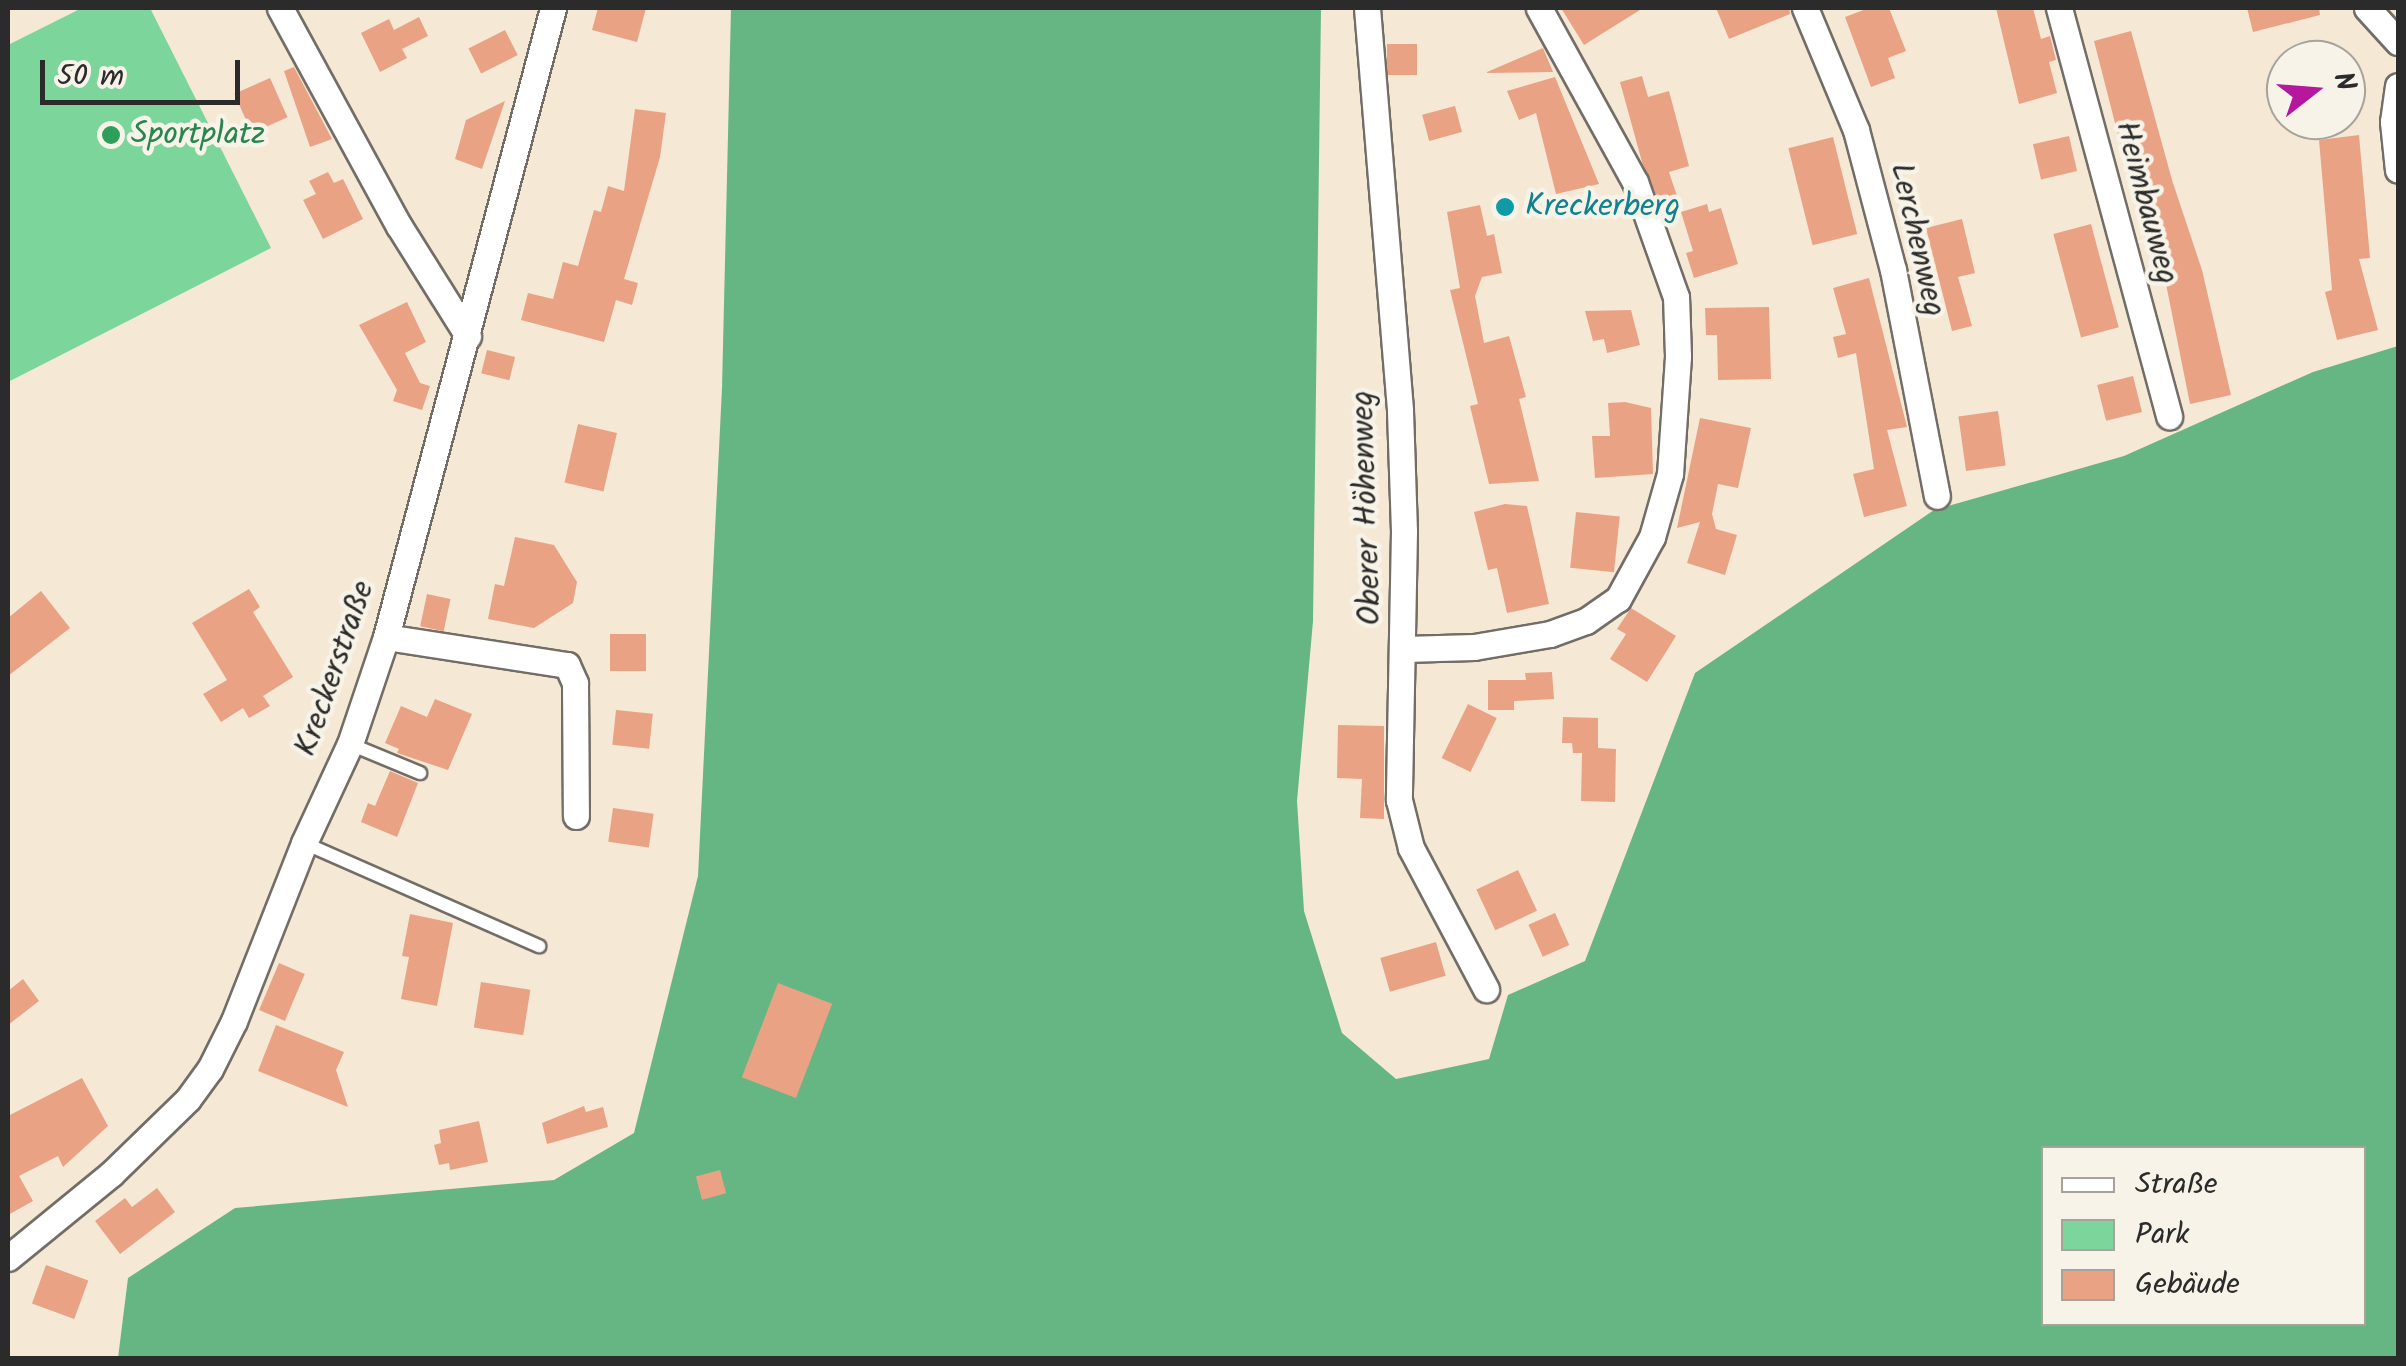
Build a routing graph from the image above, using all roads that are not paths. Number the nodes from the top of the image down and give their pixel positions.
1 (280, 8) edge
2 (553, 8) edge
3 (1368, 8) edge
4 (1539, 8) edge
5 (1805, 8) edge
6 (2059, 8) edge
7 (2368, 8) edge
8 (2398, 42) edge
9 (2398, 86) edge
10 (2398, 170) edge
11 (468, 336) junction
12 (2169, 416) dead end
13 (1937, 496) dead end
14 (386, 636) junction
15 (1404, 649) junction
16 (350, 744) junction
17 (420, 773) dead end
18 (576, 816) dead end
19 (304, 843) junction
20 (538, 946) dead end
21 (1486, 989) dead end
22 (8, 1258) edge

1 - 11 street
2 - 11 street, Kreckerstraße
3 - 15 street, Oberer Höhenweg
4 - 15 street
5 - 13 street, Lerchenweg
6 - 12 street, Heimbauweg
7 - 8 street
9 - 10 street
11 - 14 street, Kreckerstraße
14 - 16 street, Kreckerstraße
14 - 18 street
15 - 21 street, Oberer Höhenweg
16 - 17 lane
16 - 19 street, Kreckerstraße
19 - 20 lane
19 - 22 street, Kreckerstraße

